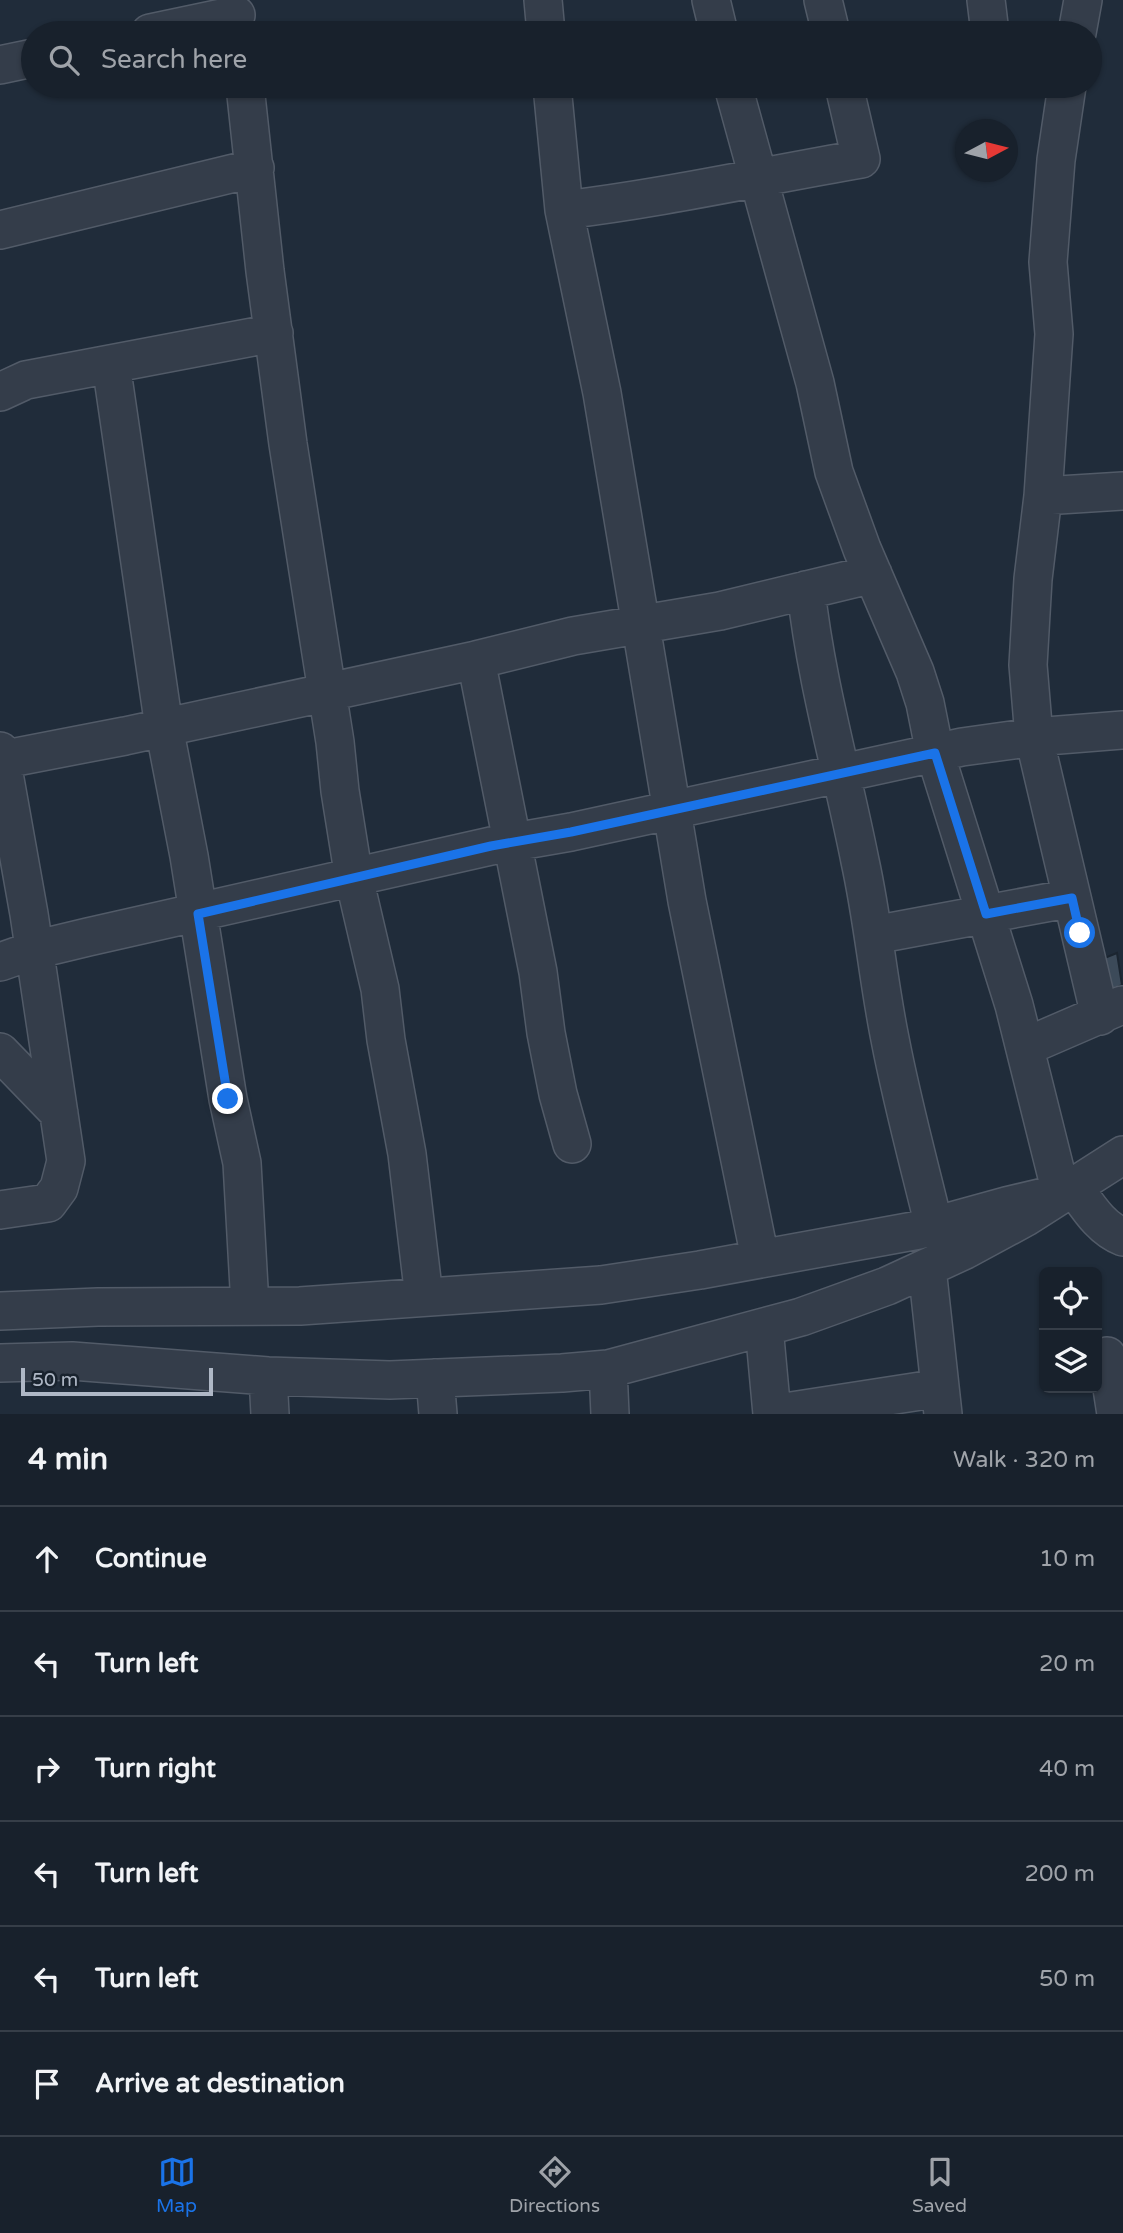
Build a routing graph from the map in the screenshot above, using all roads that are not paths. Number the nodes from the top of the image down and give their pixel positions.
1 (542, 0) edge
2 (711, 0) edge
3 (823, 0) edge
4 (986, 0) edge
5 (1083, 0) edge
6 (236, 16) edge
7 (211, 21) edge
8 (545, 21) edge
9 (716, 21) edge
10 (828, 21) edge
11 (989, 21) edge
12 (1079, 21) edge
13 (21, 61) edge
14 (0, 65) edge
15 (246, 98) edge
16 (553, 98) edge
17 (736, 98) edge
18 (847, 98) edge
19 (1065, 98) edge
20 (255, 168) junction
21 (760, 177) junction
22 (564, 210) junction
23 (0, 230) edge
24 (274, 333) junction
25 (111, 364) junction
26 (0, 392) edge
27 (1123, 491) edge
28 (1043, 496) junction
29 (873, 574) junction
30 (806, 590) junction
31 (643, 626) junction
32 (476, 660) junction
33 (327, 691) junction
34 (164, 727) junction
35 (1123, 730) edge
36 (1034, 737) junction
37 (935, 753) junction
38 (1, 757) edge
39 (842, 772) junction
40 (673, 810) junction
41 (513, 843) junction
42 (354, 878) junction
43 (1072, 898) junction
44 (198, 914) junction
45 (986, 914) junction
46 (874, 935) junction
47 (17, 956) edge
48 (1112, 1010) edge
49 (1025, 1047) junction
50 (0, 1052) edge
51 (59, 1113) junction
52 (572, 1144) dead end
53 (1123, 1155) edge
54 (1067, 1190) junction
55 (0, 1210) edge
56 (934, 1226) junction
57 (1123, 1237) edge
58 (760, 1258) junction
59 (927, 1268) junction
60 (424, 1297) junction
61 (250, 1306) junction
62 (0, 1311) edge
63 (764, 1327) junction
64 (1107, 1356) dead end
65 (0, 1363) edge
66 (608, 1369) junction
67 (268, 1376) junction
68 (435, 1378) junction
69 (942, 1401) edge
70 (270, 1414) edge
71 (438, 1414) edge
72 (610, 1414) edge
73 (1116, 1414) edge

1 - 8 street
2 - 9 street
3 - 10 street
4 - 11 street
5 - 12 street
6 - 7 street
13 - 14 street
15 - 20 street
16 - 22 street
17 - 21 street
18 - 21 street
19 - 28 street
20 - 23 street
20 - 24 street
21 - 22 street
21 - 29 street
22 - 31 street
24 - 25 street
24 - 33 street
25 - 26 street
25 - 34 street
27 - 28 street
28 - 36 street
29 - 30 street
29 - 37 street
30 - 31 street
30 - 39 street
31 - 32 street
31 - 40 street
32 - 33 street
32 - 41 street
33 - 34 street
33 - 42 street
34 - 38 street
34 - 44 street
35 - 36 street
36 - 37 street
36 - 43 street
37 - 39 street
37 - 45 street
38 - 47 street
39 - 40 street
39 - 46 street
40 - 41 street
40 - 58 street
41 - 42 street
41 - 52 street
42 - 44 street
42 - 60 street
43 - 45 street
43 - 48 street
44 - 47 street
44 - 61 street
45 - 46 street
45 - 49 street
46 - 56 street
47 - 51 street
48 - 49 street
49 - 54 street
50 - 51 street
51 - 55 street
53 - 54 street
54 - 56 street
54 - 57 street
54 - 59 street
56 - 58 street
58 - 60 street
59 - 63 street
59 - 69 street
60 - 61 street
61 - 62 street
63 - 66 street
63 - 69 street
64 - 73 street
65 - 67 street
66 - 68 street
66 - 72 street
67 - 68 street
67 - 70 street
68 - 71 street

